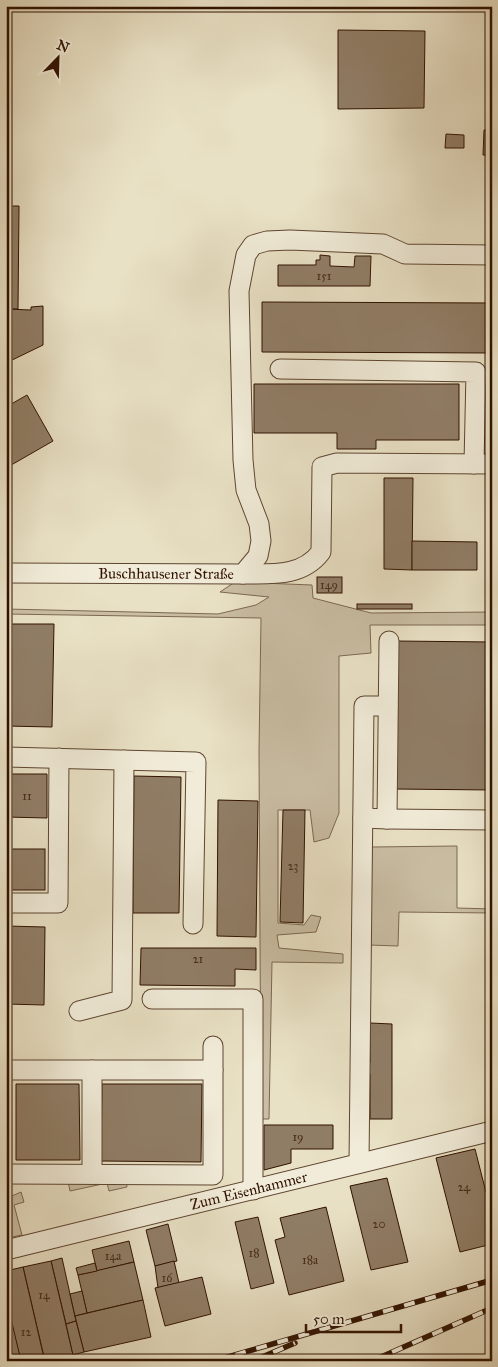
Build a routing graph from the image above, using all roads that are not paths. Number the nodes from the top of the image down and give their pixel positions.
1 (492, 255) edge
2 (280, 369) dead end
3 (483, 464) edge
4 (6, 573) edge
5 (243, 574) junction
6 (389, 641) dead end
7 (388, 706) junction
8 (6, 757) edge
9 (59, 758) junction
10 (124, 760) junction
11 (363, 818) junction
12 (387, 819) junction
13 (492, 820) edge
14 (6, 903) edge
15 (193, 924) dead end
16 (152, 999) dead end
17 (79, 1011) dead end
18 (213, 1046) dead end
19 (6, 1070) edge
20 (92, 1070) junction
21 (213, 1070) junction
22 (492, 1131) edge
23 (359, 1163) junction
24 (6, 1174) edge
25 (92, 1174) junction
26 (253, 1190) junction
27 (6, 1250) edge

1 - 5 street, Buschhausener Straße
2 - 3 street
3 - 5 street
4 - 5 street, Buschhausener Straße
6 - 7 street
7 - 11 street
7 - 12 street
8 - 9 street
9 - 10 street
9 - 14 street
10 - 15 street
10 - 17 street
11 - 12 street
11 - 23 street
12 - 13 street
16 - 26 street
18 - 21 street
19 - 20 street
20 - 21 street
20 - 25 street
21 - 25 street
22 - 23 street, Zum Eisenhammer
23 - 26 street, Zum Eisenhammer
24 - 25 street
26 - 27 street, Zum Eisenhammer

